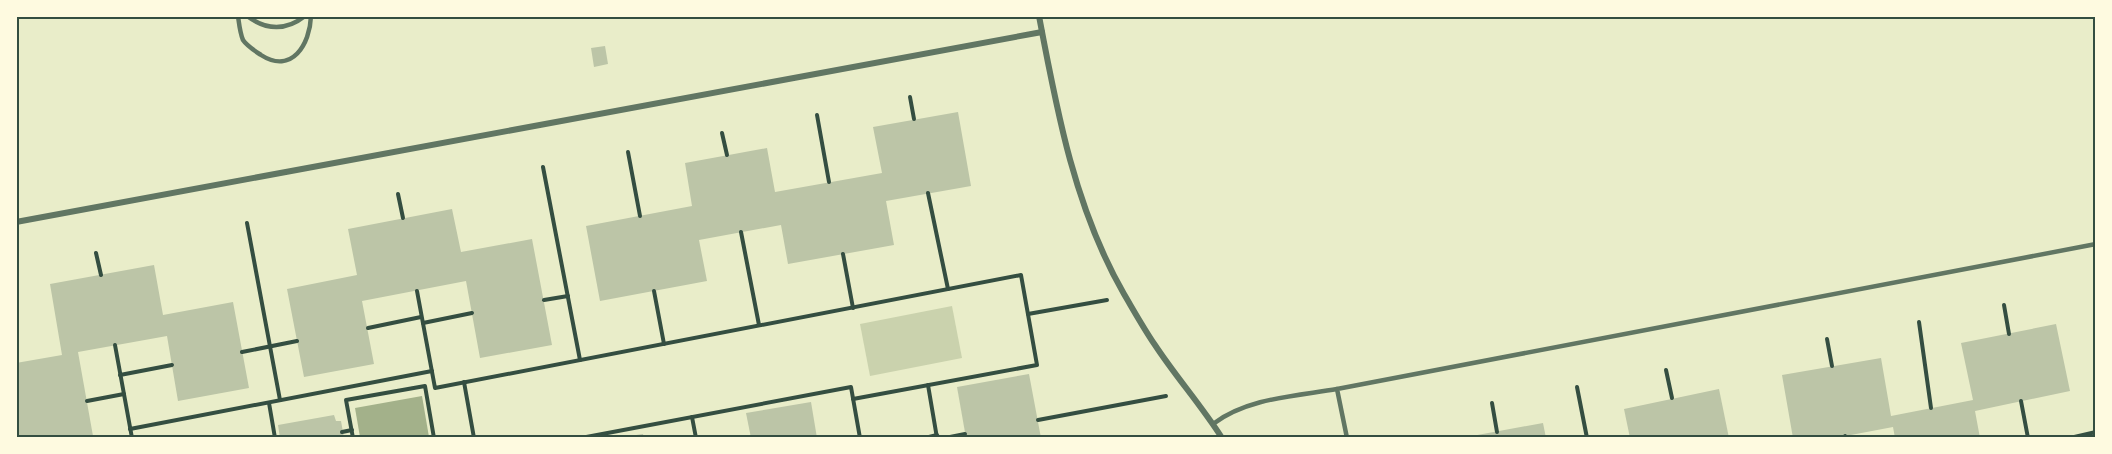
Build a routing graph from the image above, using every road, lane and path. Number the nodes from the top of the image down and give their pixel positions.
1 (238, 16) edge
2 (247, 16) edge
3 (304, 16) edge
4 (311, 16) edge
5 (1039, 16) edge
6 (1042, 32) junction
7 (910, 97) dead end
8 (817, 115) dead end
9 (914, 119) dead end
10 (722, 133) dead end
11 (628, 152) dead end
12 (727, 155) dead end
13 (543, 167) dead end
14 (830, 182) dead end
15 (928, 193) dead end
16 (398, 194) dead end
17 (640, 216) dead end
18 (403, 218) dead end
19 (16, 222) edge
20 (247, 223) dead end
21 (741, 232) dead end
22 (2096, 244) edge
23 (96, 253) dead end
24 (843, 254) dead end
25 (101, 275) dead end
26 (948, 289) junction
27 (417, 291) dead end
28 (654, 291) dead end
29 (568, 296) junction
30 (544, 300) dead end
31 (1107, 300) dead end
32 (2004, 305) dead end
33 (853, 308) junction
34 (472, 313) dead end
35 (1028, 314) junction
36 (422, 320) junction
37 (1919, 321) dead end
38 (759, 325) junction
39 (368, 328) dead end
40 (2009, 334) dead end
41 (1827, 339) dead end
42 (297, 341) dead end
43 (664, 344) junction
44 (114, 345) dead end
45 (270, 346) junction
46 (242, 352) dead end
47 (580, 360) junction
48 (172, 365) dead end
49 (1832, 366) dead end
50 (1666, 370) dead end
51 (432, 371) junction
52 (120, 375) junction
53 (464, 382) junction
54 (928, 385) junction
55 (1577, 387) dead end
56 (1337, 389) junction
57 (124, 394) junction
58 (1166, 396) dead end
59 (1672, 398) dead end
60 (853, 399) junction
61 (280, 400) junction
62 (87, 401) dead end
63 (2021, 401) dead end
64 (269, 403) junction
65 (1492, 403) dead end
66 (1931, 408) dead end
67 (692, 417) junction
68 (1038, 420) dead end
69 (1213, 424) junction
70 (130, 429) junction
71 (351, 430) junction
72 (342, 432) dead end
73 (1497, 432) dead end
74 (2096, 432) edge
75 (965, 434) dead end
76 (937, 436) edge
77 (132, 438) edge
78 (275, 438) edge
79 (353, 438) edge
80 (434, 438) edge
81 (474, 438) edge
82 (581, 438) edge
83 (696, 438) edge
84 (860, 438) edge
85 (926, 438) edge
86 (945, 438) edge
87 (1222, 438) edge
88 (1347, 438) edge
89 (1587, 438) edge
90 (2028, 438) edge
91 (2070, 438) edge

1 - 4 lane
2 - 3 lane
5 - 6 street
6 - 19 street
6 - 69 street
7 - 9 path
8 - 14 path
10 - 12 path
11 - 17 path
13 - 29 path
15 - 26 path
16 - 18 path
20 - 45 path
21 - 38 path
22 - 56 lane
23 - 25 path
24 - 33 path
26 - 33 path
26 - 35 path
27 - 36 path
28 - 43 path
29 - 30 path
29 - 47 path
31 - 35 path
32 - 40 path
33 - 38 path
34 - 36 path
35 - 54 path
36 - 39 path
36 - 51 path
37 - 66 path
38 - 43 path
41 - 49 path
42 - 45 path
43 - 47 path
44 - 52 path
45 - 46 path
45 - 61 path
47 - 53 path
48 - 52 path
50 - 59 path
51 - 53 path
51 - 61 path
52 - 57 path
53 - 81 path
54 - 60 path
54 - 76 path
55 - 89 path
56 - 69 lane
56 - 88 lane
57 - 62 path
57 - 70 path
58 - 68 path
60 - 67 path
60 - 84 path
61 - 64 path
63 - 90 path
64 - 70 path
64 - 78 path
65 - 73 path
67 - 82 path
67 - 83 path
69 - 87 street
70 - 77 path
71 - 72 path
71 - 79 path
71 - 80 path
74 - 91 path
75 - 86 path
76 - 85 path

